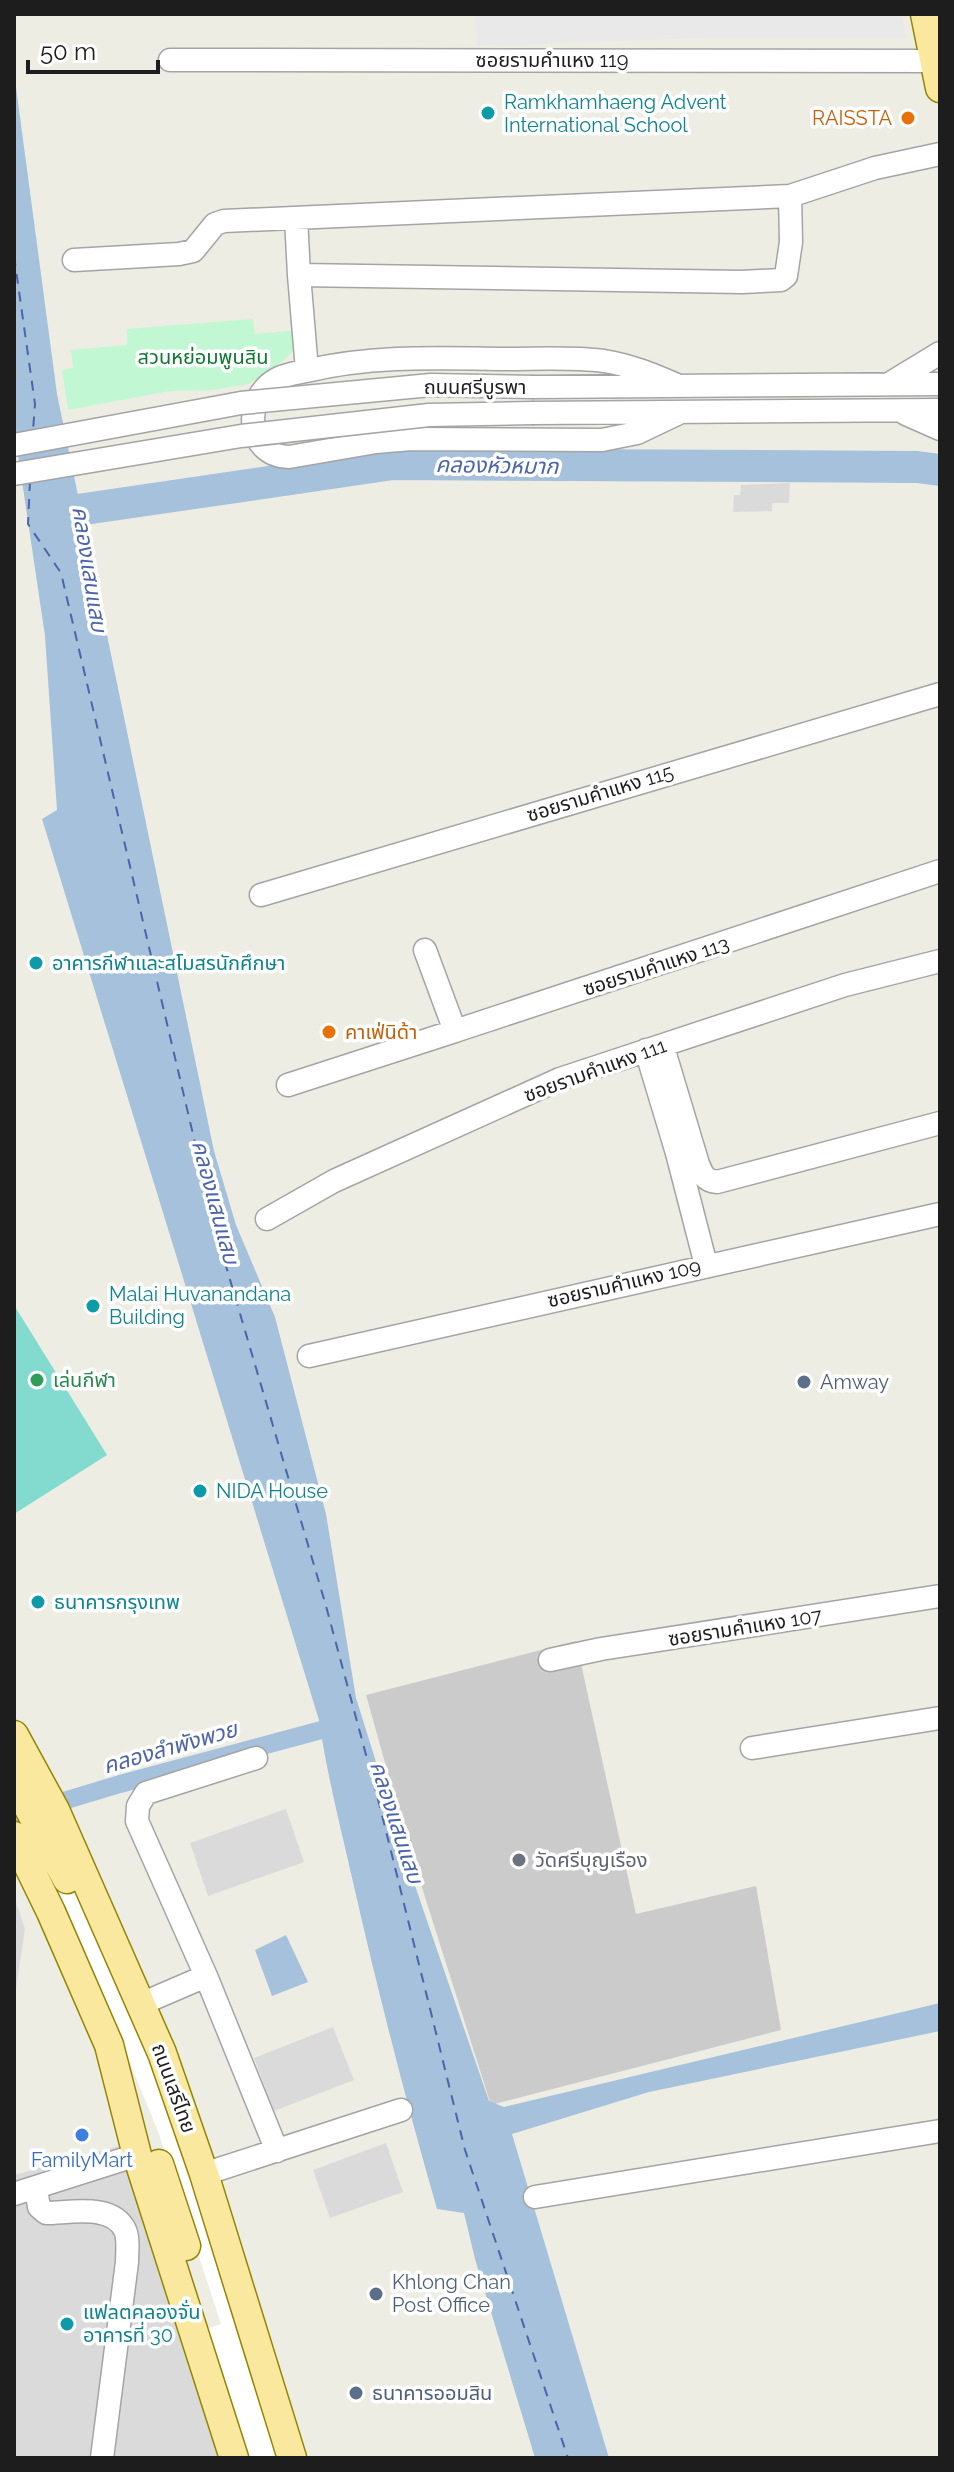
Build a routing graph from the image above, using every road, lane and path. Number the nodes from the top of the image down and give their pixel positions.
1 (925, 14) edge
2 (170, 60) dead end
3 (934, 61) junction
4 (940, 88) edge
5 (940, 154) edge
6 (790, 196) junction
7 (296, 218) junction
8 (74, 260) dead end
9 (299, 275) junction
10 (940, 353) edge
11 (307, 370) junction
12 (888, 384) junction
13 (940, 384) edge
14 (679, 386) junction
15 (894, 409) junction
16 (940, 410) edge
17 (679, 413) junction
18 (940, 429) edge
19 (14, 445) edge
20 (14, 474) edge
21 (940, 694) edge
22 (940, 871) edge
23 (261, 895) dead end
24 (425, 950) dead end
25 (940, 961) edge
26 (455, 1031) junction
27 (655, 1052) junction
28 (288, 1085) dead end
29 (940, 1123) edge
30 (940, 1214) edge
31 (267, 1219) dead end
32 (706, 1265) junction
33 (309, 1356) dead end
34 (940, 1596) edge
35 (550, 1660) dead end
36 (940, 1718) edge
37 (14, 1735) edge
38 (752, 1748) dead end
39 (256, 1758) dead end
40 (25, 1778) edge
41 (14, 1836) edge
42 (206, 1976) junction
43 (141, 2004) junction
44 (109, 2045) junction
45 (401, 2110) dead end
46 (940, 2131) edge
47 (277, 2151) junction
48 (137, 2155) junction
49 (204, 2174) junction
50 (25, 2192) edge
51 (535, 2197) dead end
52 (102, 2458) edge
53 (234, 2458) edge
54 (253, 2458) edge
55 (274, 2458) edge
56 (292, 2458) edge

1 - 3 main road
2 - 3 street, ซอยรามคำแหง 119
3 - 4 main road
5 - 6 street
6 - 7 street
6 - 9 street
7 - 8 street
7 - 9 street
9 - 11 street
10 - 12 street
11 - 14 street
11 - 17 street
12 - 13 street, ถนนศรีบูรพา
12 - 14 street, ถนนศรีบูรพา
14 - 19 street, ถนนศรีบูรพา, bridge
15 - 16 street, ถนนศรีบูรพา
15 - 17 street, ถนนศรีบูรพา
15 - 18 street
17 - 20 street, ถนนศรีบูรพา, bridge
21 - 23 street, ซอยรามคำแหง 115
22 - 26 street, ซอยรามคำแหง 113
24 - 26 street
25 - 27 street, ซอยรามคำแหง 111
26 - 28 street, ซอยรามคำแหง 113
27 - 29 street
27 - 31 street, ซอยรามคำแหง 111
27 - 32 street
30 - 32 street, ซอยรามคำแหง 109
32 - 33 street, ซอยรามคำแหง 109
34 - 35 street, ซอยรามคำแหง 107
36 - 38 street
37 - 40 main road, ถนนเสรีไทย
39 - 42 street
40 - 43 main road, ถนนเสรีไทย
40 - 55 main road
41 - 44 main road
42 - 43 street
42 - 47 street
43 - 49 main road, ถนนเสรีไทย
44 - 48 main road
44 - 54 main road
45 - 47 street
46 - 51 street
47 - 49 street
48 - 50 street
48 - 53 main road
49 - 56 main road, ถนนเสรีไทย
50 - 52 street

